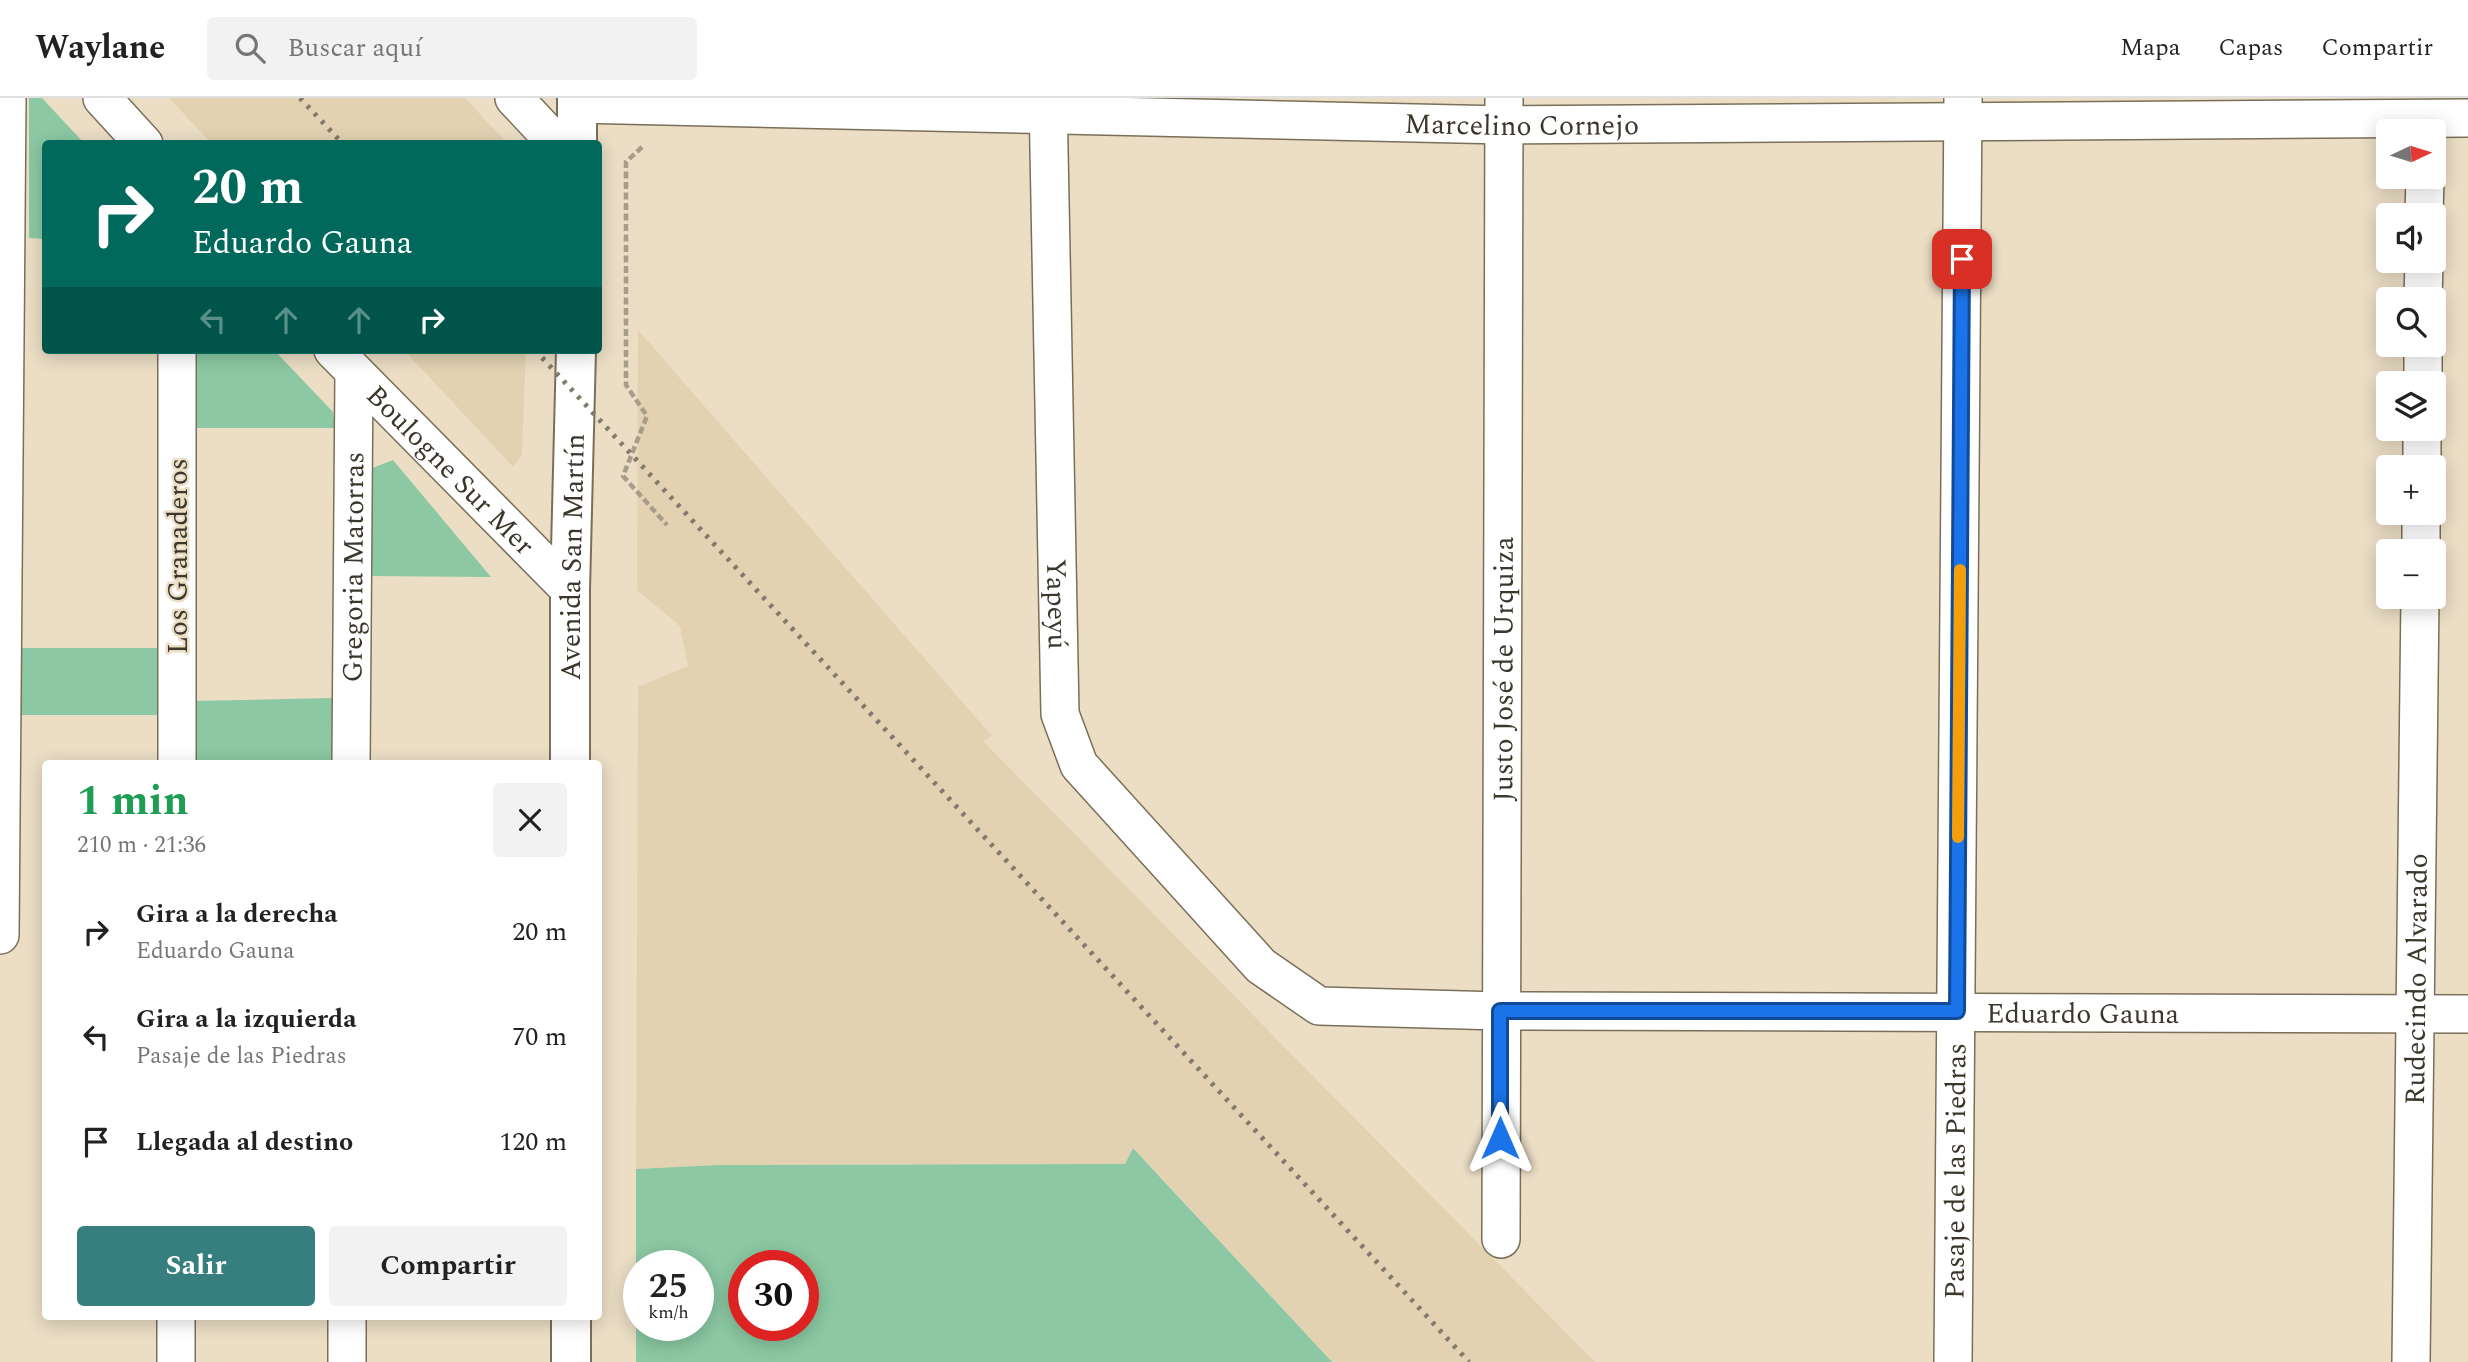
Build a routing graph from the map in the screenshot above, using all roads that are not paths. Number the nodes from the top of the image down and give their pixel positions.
1 (6, 98) edge
2 (102, 98) edge
3 (514, 98) edge
4 (577, 101) edge
5 (1048, 107) edge
6 (1963, 109) edge
7 (1504, 111) edge
8 (2425, 116) edge
9 (2468, 118) edge
10 (140, 140) edge
11 (553, 140) edge
12 (577, 140) edge
13 (177, 354) edge
14 (576, 354) edge
15 (344, 361) edge
16 (570, 590) junction
17 (2420, 609) edge
18 (177, 760) edge
19 (351, 760) edge
20 (570, 760) edge
21 (0, 935) edge
22 (1319, 1006) joint
23 (1500, 1011) junction
24 (1957, 1011) junction
25 (2416, 1014) junction
26 (2468, 1014) edge
27 (1500, 1239) dead end
28 (176, 1320) edge
29 (347, 1320) edge
30 (570, 1320) edge
31 (176, 1362) edge
32 (347, 1362) edge
33 (570, 1362) edge
34 (1953, 1362) edge
35 (2411, 1362) edge

1 - 21 street
2 - 10 street
3 - 11 street
4 - 5 street, Marcelino Cornejo
4 - 12 main road
5 - 7 street, Marcelino Cornejo
5 - 22 street, Yapeyú
6 - 7 street, Marcelino Cornejo
6 - 8 street, Marcelino Cornejo
6 - 24 street, Pasaje de las Piedras
7 - 23 street, Justo José de Urquiza
8 - 9 street, Marcelino Cornejo
13 - 18 street, Los Granaderos
14 - 16 main road, Avenida San Martín
15 - 16 street, Boulogne Sur Mer
15 - 19 street, Gregoria Matorras
16 - 20 main road, Avenida San Martín
17 - 25 street, Rudecindo Alvarado
22 - 23 street, Eduardo Gauna
23 - 24 street, Eduardo Gauna
23 - 27 street, Justo José de Urquiza
24 - 25 street, Eduardo Gauna
24 - 34 street, Pasaje de las Piedras
25 - 26 street, Eduardo Gauna
25 - 35 street, Rudecindo Alvarado
28 - 31 street
29 - 32 street
30 - 33 main road

